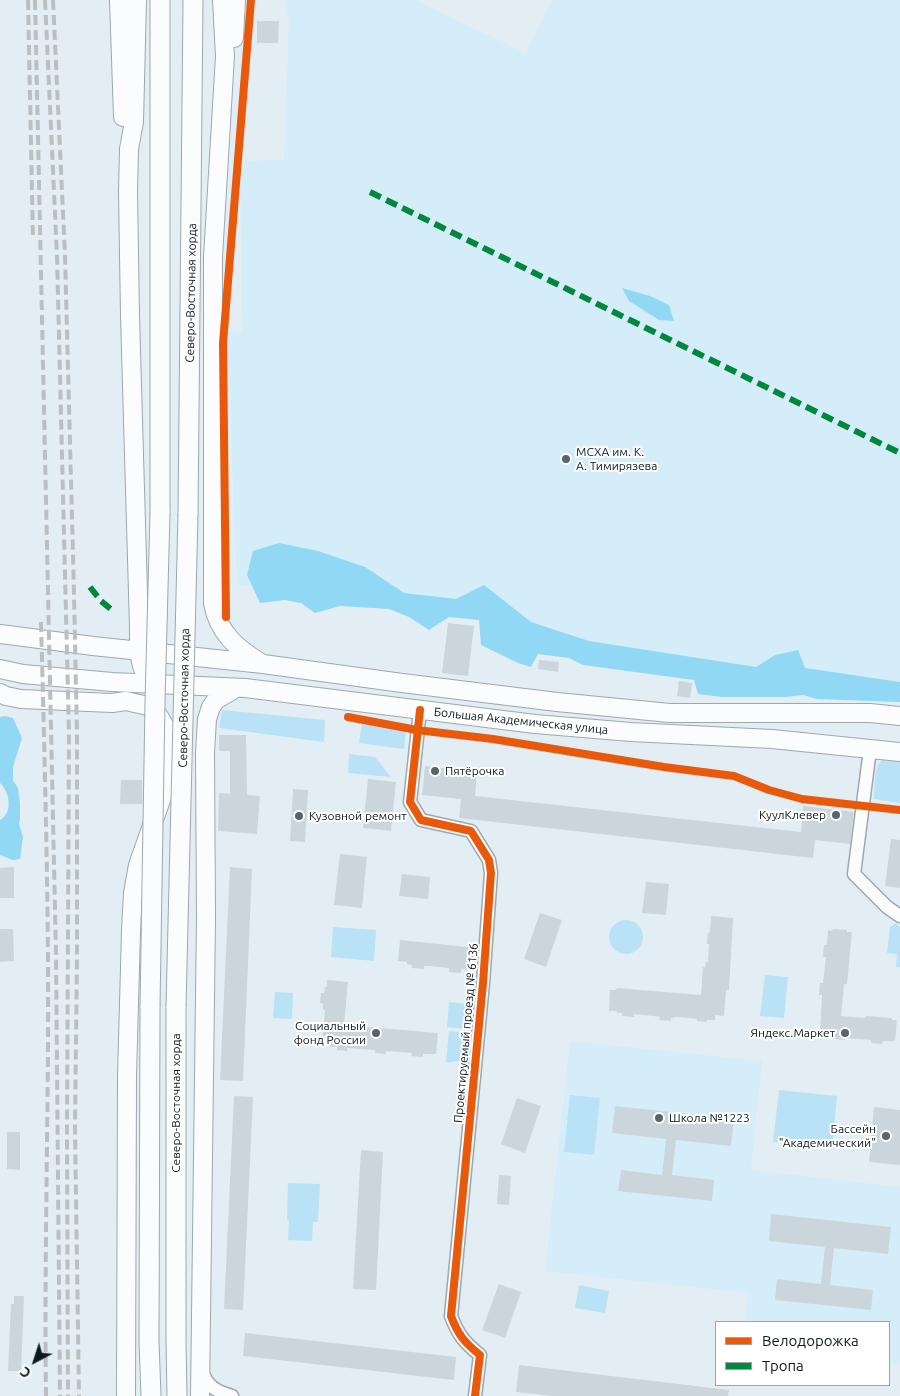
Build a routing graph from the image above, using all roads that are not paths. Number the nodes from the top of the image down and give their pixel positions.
1 (119, 0) edge
2 (137, 0) edge
3 (193, 0) edge
4 (198, 0) edge
5 (222, 0) edge
6 (236, 0) edge
7 (160, 2) edge
8 (193, 31) junction
9 (129, 149) junction
10 (213, 257) junction
11 (0, 634) edge
12 (138, 650) junction
13 (263, 664) junction
14 (0, 669) edge
15 (151, 684) junction
16 (198, 686) junction
17 (237, 687) junction
18 (2, 696) edge
19 (126, 701) junction
20 (420, 710) junction
21 (900, 716) edge
22 (870, 749) junction
23 (900, 752) edge
24 (900, 916) edge
25 (200, 1365) junction
26 (126, 1396) edge
27 (151, 1396) edge
28 (177, 1396) edge
29 (200, 1396) edge
30 (232, 1396) edge
31 (475, 1396) edge

1 - 9 main road
2 - 9 main road
3 - 8 main road, Северо-Восточная хорда
4 - 8 main road
5 - 10 main road
6 - 10 main road
7 - 27 main road, bridge
8 - 28 main road, Северо-Восточная хорда, bridge
9 - 12 main road
10 - 13 main road
11 - 12 main road, Большая Академическая улица
12 - 13 main road, Большая Академическая улица
12 - 15 main road
13 - 21 main road, Большая Академическая улица
14 - 15 main road, Большая Академическая улица
15 - 16 main road, Большая Академическая улица
16 - 17 main road, Большая Академическая улица
16 - 19 street
17 - 20 main road, Большая Академическая улица
17 - 25 main road
18 - 19 main road
19 - 26 main road
20 - 22 main road, Большая Академическая улица
20 - 31 street, Проектируемый проезд № 6136
22 - 23 main road, Большая Академическая улица
22 - 24 street
25 - 29 main road
25 - 30 street

